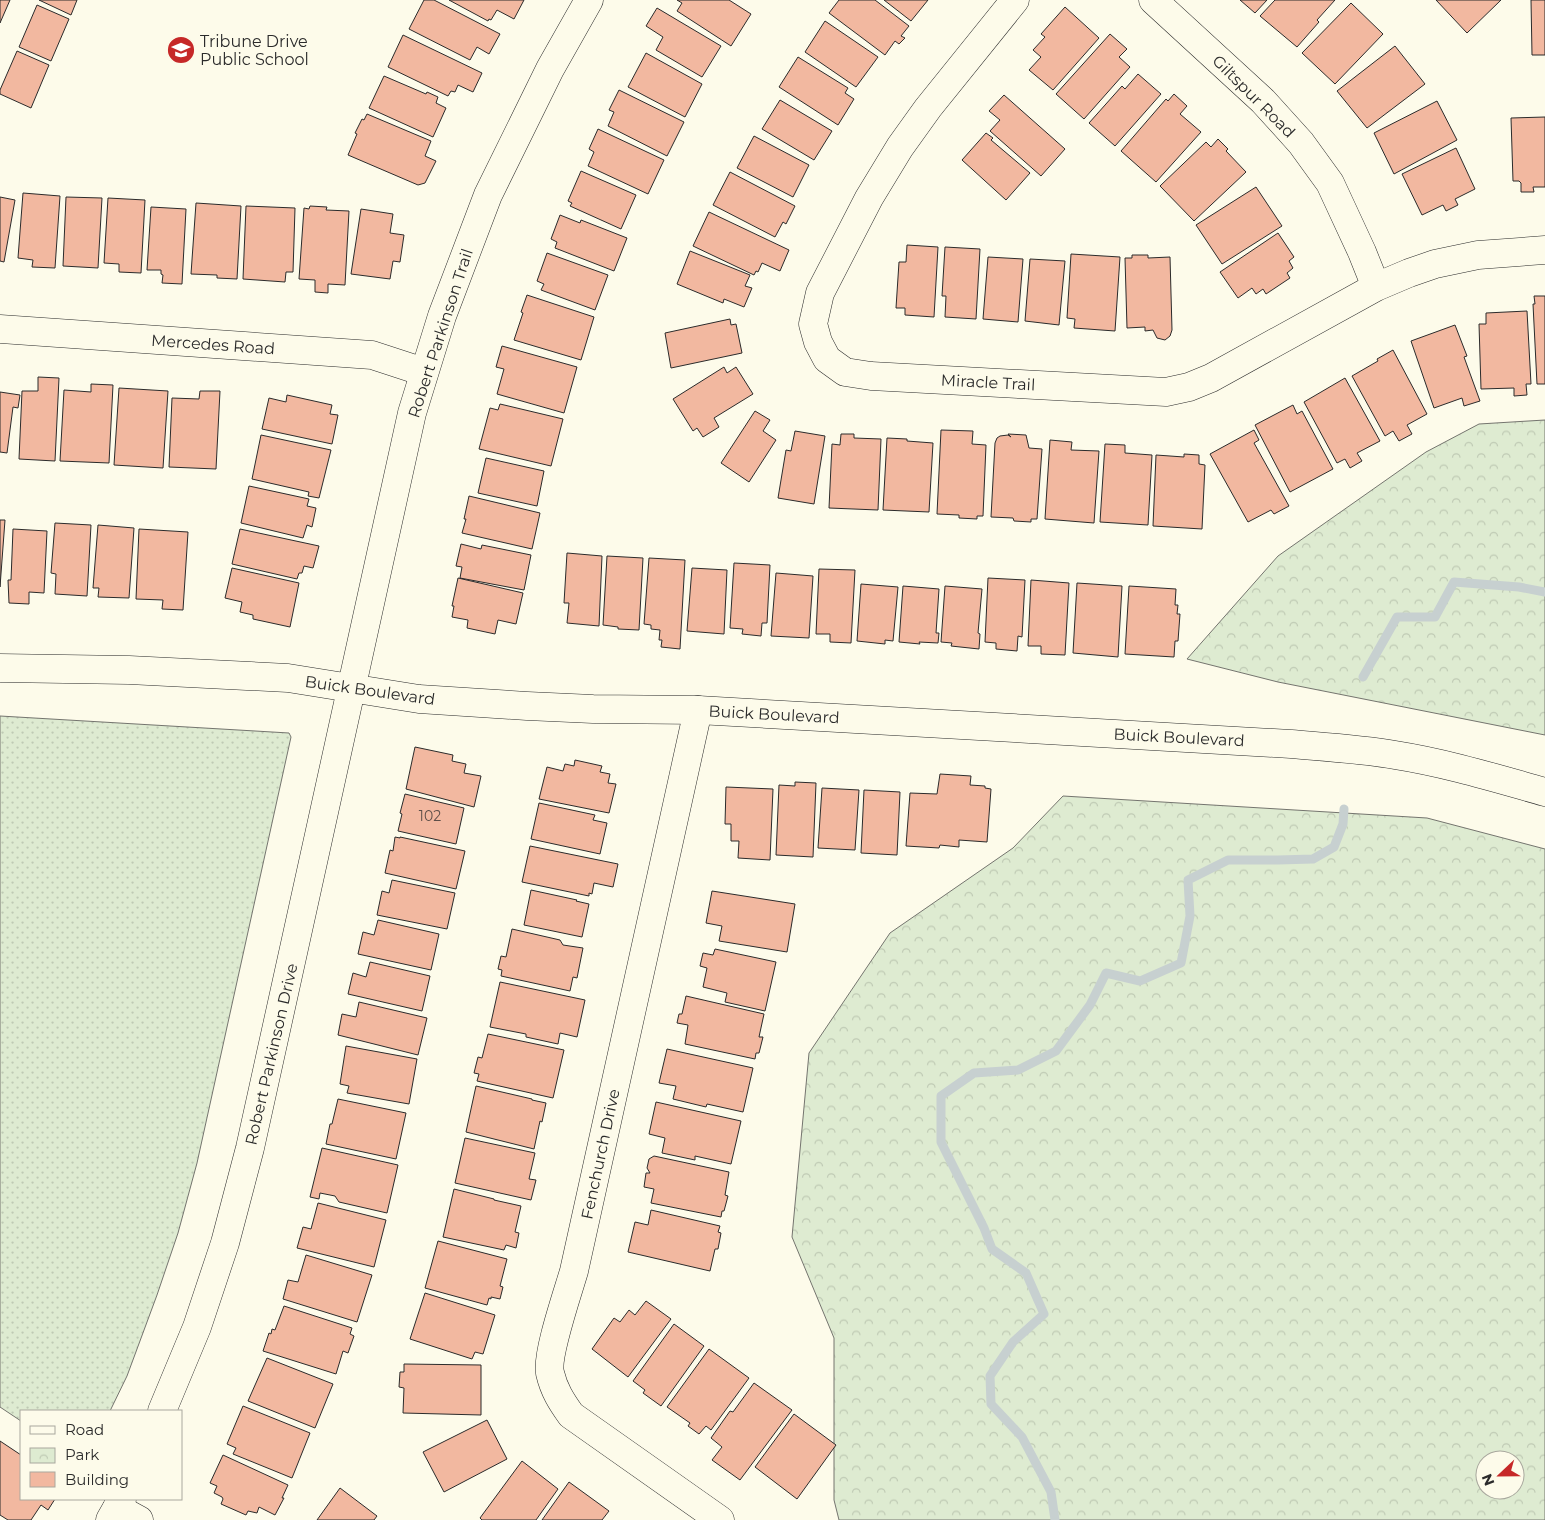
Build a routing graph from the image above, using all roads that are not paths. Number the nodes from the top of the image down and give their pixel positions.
1 (589, 0) edge
2 (1015, 0) edge
3 (1153, 0) edge
4 (1545, 250) edge
5 (1376, 287) junction
6 (0, 329) edge
7 (424, 372) junction
8 (0, 668) edge
9 (352, 688) junction
10 (698, 710) junction
11 (1545, 792) edge
12 (162, 1410) edge
13 (720, 1520) edge

1 - 7 street, Robert Parkinson Trail
2 - 5 street, Miracle Trail
3 - 5 street, Giltspur Road
4 - 5 street, Miracle Trail
6 - 7 street, Mercedes Road
7 - 9 street, Robert Parkinson Trail
8 - 9 street, Buick Boulevard
9 - 10 street, Buick Boulevard
9 - 12 street, Robert Parkinson Drive
10 - 11 street, Buick Boulevard
10 - 13 street, Fenchurch Drive

